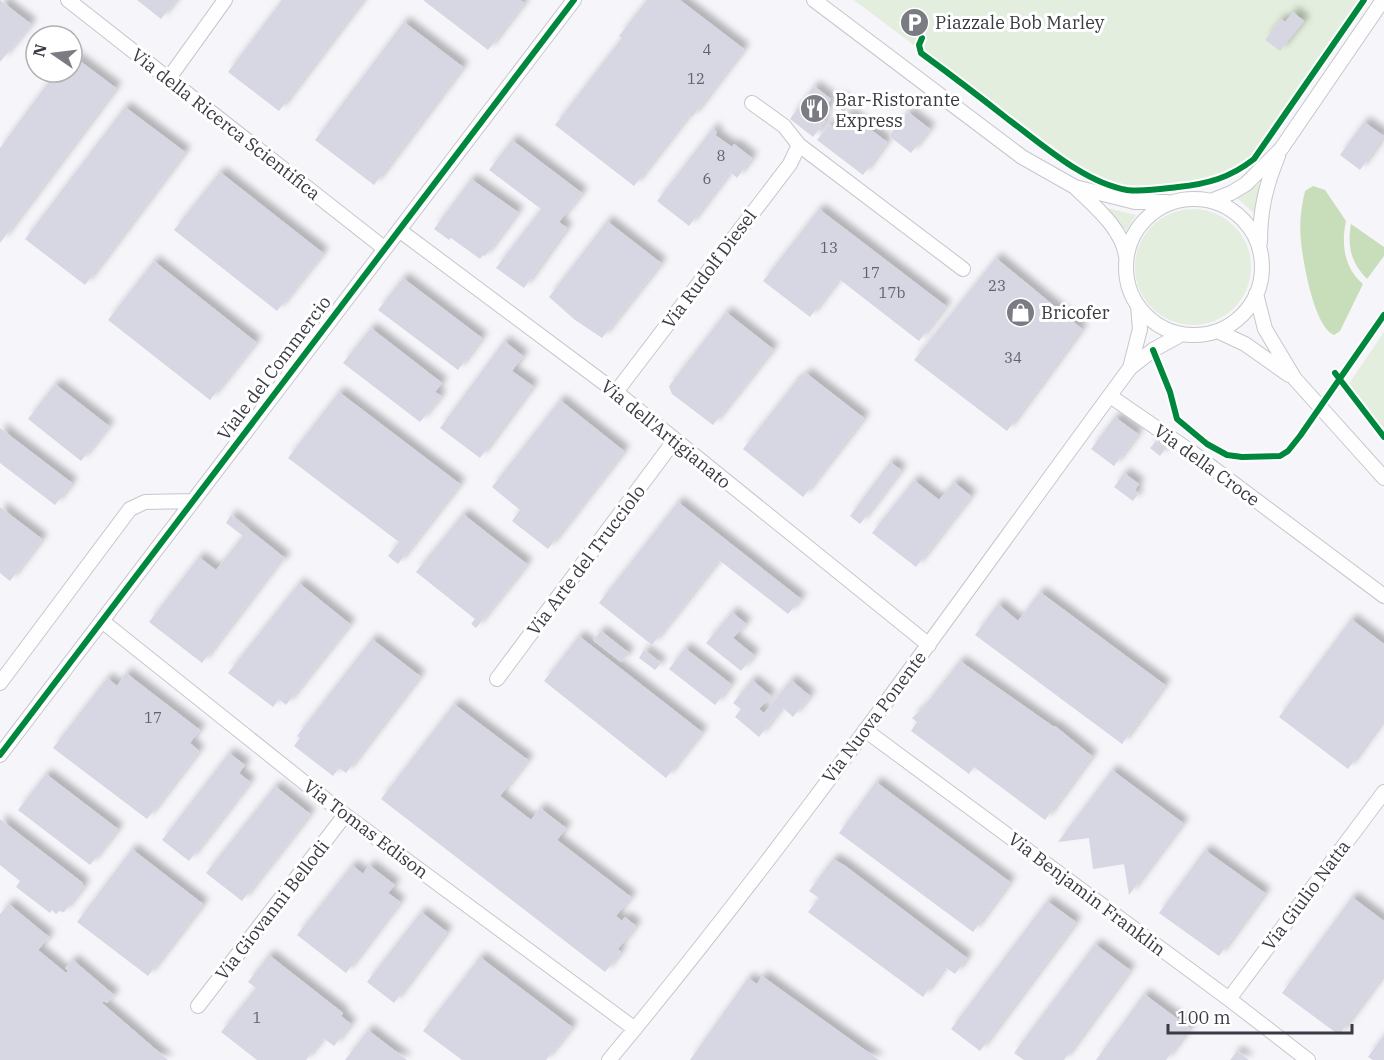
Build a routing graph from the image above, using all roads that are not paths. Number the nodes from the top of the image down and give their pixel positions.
1 (68, 0) edge
2 (225, 0) edge
3 (573, 0) edge
4 (814, 0) edge
5 (1383, 0) edge
6 (169, 78) junction
7 (752, 103) dead end
8 (800, 145) junction
9 (1281, 149) junction
10 (1075, 187) junction
11 (1211, 201) junction
12 (1175, 202) junction
13 (399, 230) junction
14 (384, 248) junction
15 (1260, 250) junction
16 (1126, 260) junction
17 (963, 269) dead end
18 (1256, 294) junction
19 (1138, 306) junction
20 (1217, 331) junction
21 (1182, 334) junction
22 (1130, 368) junction
23 (1295, 379) junction
24 (616, 392) junction
25 (1110, 396) junction
26 (674, 441) junction
27 (1384, 478) edge
28 (192, 501) junction
29 (1384, 596) edge
30 (102, 621) junction
31 (929, 645) junction
32 (497, 679) dead end
33 (0, 683) edge
34 (865, 730) junction
35 (0, 755) edge
36 (1384, 792) edge
37 (345, 815) junction
38 (1229, 999) junction
39 (198, 1006) dead end
40 (635, 1029) junction
41 (609, 1060) edge
42 (1308, 1060) edge

1 - 6 street, Via della Ricerca Scientifica
2 - 6 street
3 - 13 street, Viale del Commercio
4 - 10 street
5 - 9 street
6 - 14 street, Via della Ricerca Scientifica
7 - 8 street
8 - 17 street
8 - 24 street, Via Rudolf Diesel
9 - 11 street
9 - 15 street
10 - 12 street
10 - 16 street
11 - 12 street
11 - 15 street
12 - 16 street
13 - 14 street, Viale del Commercio
13 - 24 street, Via dell'Artigianato
14 - 28 street, Viale del Commercio
15 - 18 street
16 - 19 street
18 - 20 street
18 - 23 street
19 - 21 street
19 - 22 street, Via Nuova Ponente
20 - 21 street
20 - 23 street
21 - 22 street, Via Nuova Ponente
22 - 25 street, Via Nuova Ponente
23 - 27 street
24 - 26 street, Via dell'Artigianato
25 - 29 street, Via della Croce
25 - 31 street, Via Nuova Ponente
26 - 31 street, Via dell'Artigianato
26 - 32 street, Via Arte del Trucciolo
28 - 30 street, Viale del Commercio
28 - 33 street
30 - 35 street, Viale del Commercio
30 - 37 street, Via Tomas Edison
31 - 34 street, Via Nuova Ponente
34 - 38 street, Via Benjamin Franklin
34 - 40 street, Via Nuova Ponente
36 - 38 street, Via Giulio Natta
37 - 39 street, Via Giovanni Bellodi
37 - 40 street, Via Tomas Edison
38 - 42 street, Via Benjamin Franklin
40 - 41 street, Via Nuova Ponente

